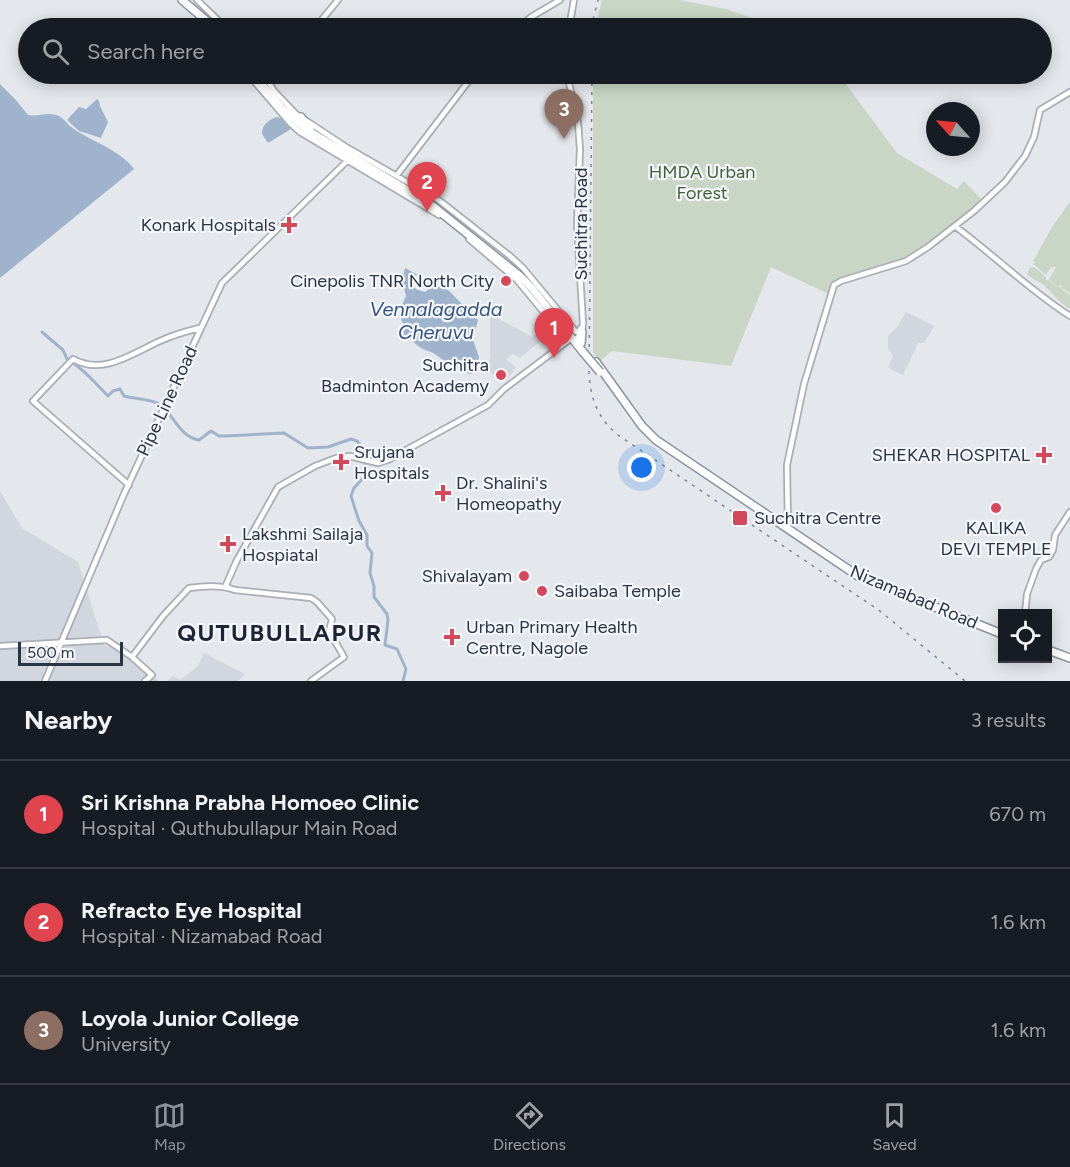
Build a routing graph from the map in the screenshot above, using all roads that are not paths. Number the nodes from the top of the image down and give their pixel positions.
1 (182, 0) edge
2 (188, 0) edge
3 (197, 0) edge
4 (337, 0) edge
5 (560, 0) edge
6 (573, 0) edge
7 (205, 18) edge
8 (207, 18) edge
9 (216, 18) edge
10 (322, 18) edge
11 (530, 18) edge
12 (570, 18) edge
13 (262, 84) edge
14 (263, 84) edge
15 (263, 84) edge
16 (271, 84) edge
17 (466, 84) edge
18 (568, 84) edge
19 (1070, 92) edge
20 (301, 117) junction
21 (310, 129) junction
22 (327, 141) junction
23 (345, 157) junction
24 (397, 175) junction
25 (409, 185) junction
26 (423, 202) junction
27 (956, 227) junction
28 (467, 232) junction
29 (498, 261) junction
30 (513, 277) junction
31 (525, 281) junction
32 (1070, 316) edge
33 (557, 320) junction
34 (200, 328) junction
35 (577, 339) junction
36 (502, 391) junction
37 (637, 421) junction
38 (128, 483) junction
39 (722, 486) junction
40 (1070, 512) edge
41 (788, 529) junction
42 (807, 543) junction
43 (228, 587) junction
44 (1026, 609) edge
45 (998, 633) edge
46 (61, 643) junction
47 (0, 646) edge
48 (1052, 651) edge
49 (132, 657) junction
50 (1070, 657) edge
51 (45, 681) edge
52 (145, 681) edge
53 (311, 681) edge

1 - 7 highway
2 - 8 highway
3 - 9 main road
4 - 10 main road
5 - 11 main road
6 - 12 main road
13 - 23 main road, Nizamabad Road
14 - 21 highway, Nizamabad Road
15 - 22 highway, Nizamabad Road
16 - 20 main road, Nizamabad Road
17 - 24 main road
18 - 35 main road, Suchitra Road
19 - 27 main road
20 - 21 highway
20 - 24 main road, Nizamabad Road
21 - 22 highway, Nizamabad Road
22 - 23 highway, Nizamabad Road
22 - 25 highway, Nizamabad Road
23 - 26 highway, Nizamabad Road
23 - 34 main road, Pipe Line Road
24 - 25 main road, Nizamabad Road
25 - 28 highway, Nizamabad Road
25 - 35 main road, Nizamabad Road
26 - 28 highway, Nizamabad Road
26 - 29 main road, Nizamabad Road
27 - 32 main road
27 - 41 main road
28 - 29 highway, Nizamabad Road
28 - 33 highway, Nizamabad Road
29 - 30 main road, Nizamabad Road
29 - 31 highway, Nizamabad Road
30 - 31 highway
30 - 33 main road, Nizamabad Road
31 - 33 highway, Nizamabad Road
33 - 35 highway, Nizamabad Road
33 - 36 main road
34 - 38 main road, Pipe Line Road
34 - 38 main road
35 - 36 main road
35 - 37 highway, Nizamabad Road, bridge
35 - 37 highway, Nizamabad Road, bridge
36 - 43 main road
37 - 39 highway, Nizamabad Road
38 - 46 main road, Pipe Line Road
39 - 41 highway, Nizamabad Road
39 - 42 highway, Nizamabad Road
40 - 44 main road
41 - 42 highway, Nizamabad Road
42 - 45 highway, Nizamabad Road
43 - 49 main road
43 - 53 main road
46 - 47 main road
46 - 49 main road
46 - 51 main road, Pipe Line Road
48 - 50 highway
49 - 52 main road

